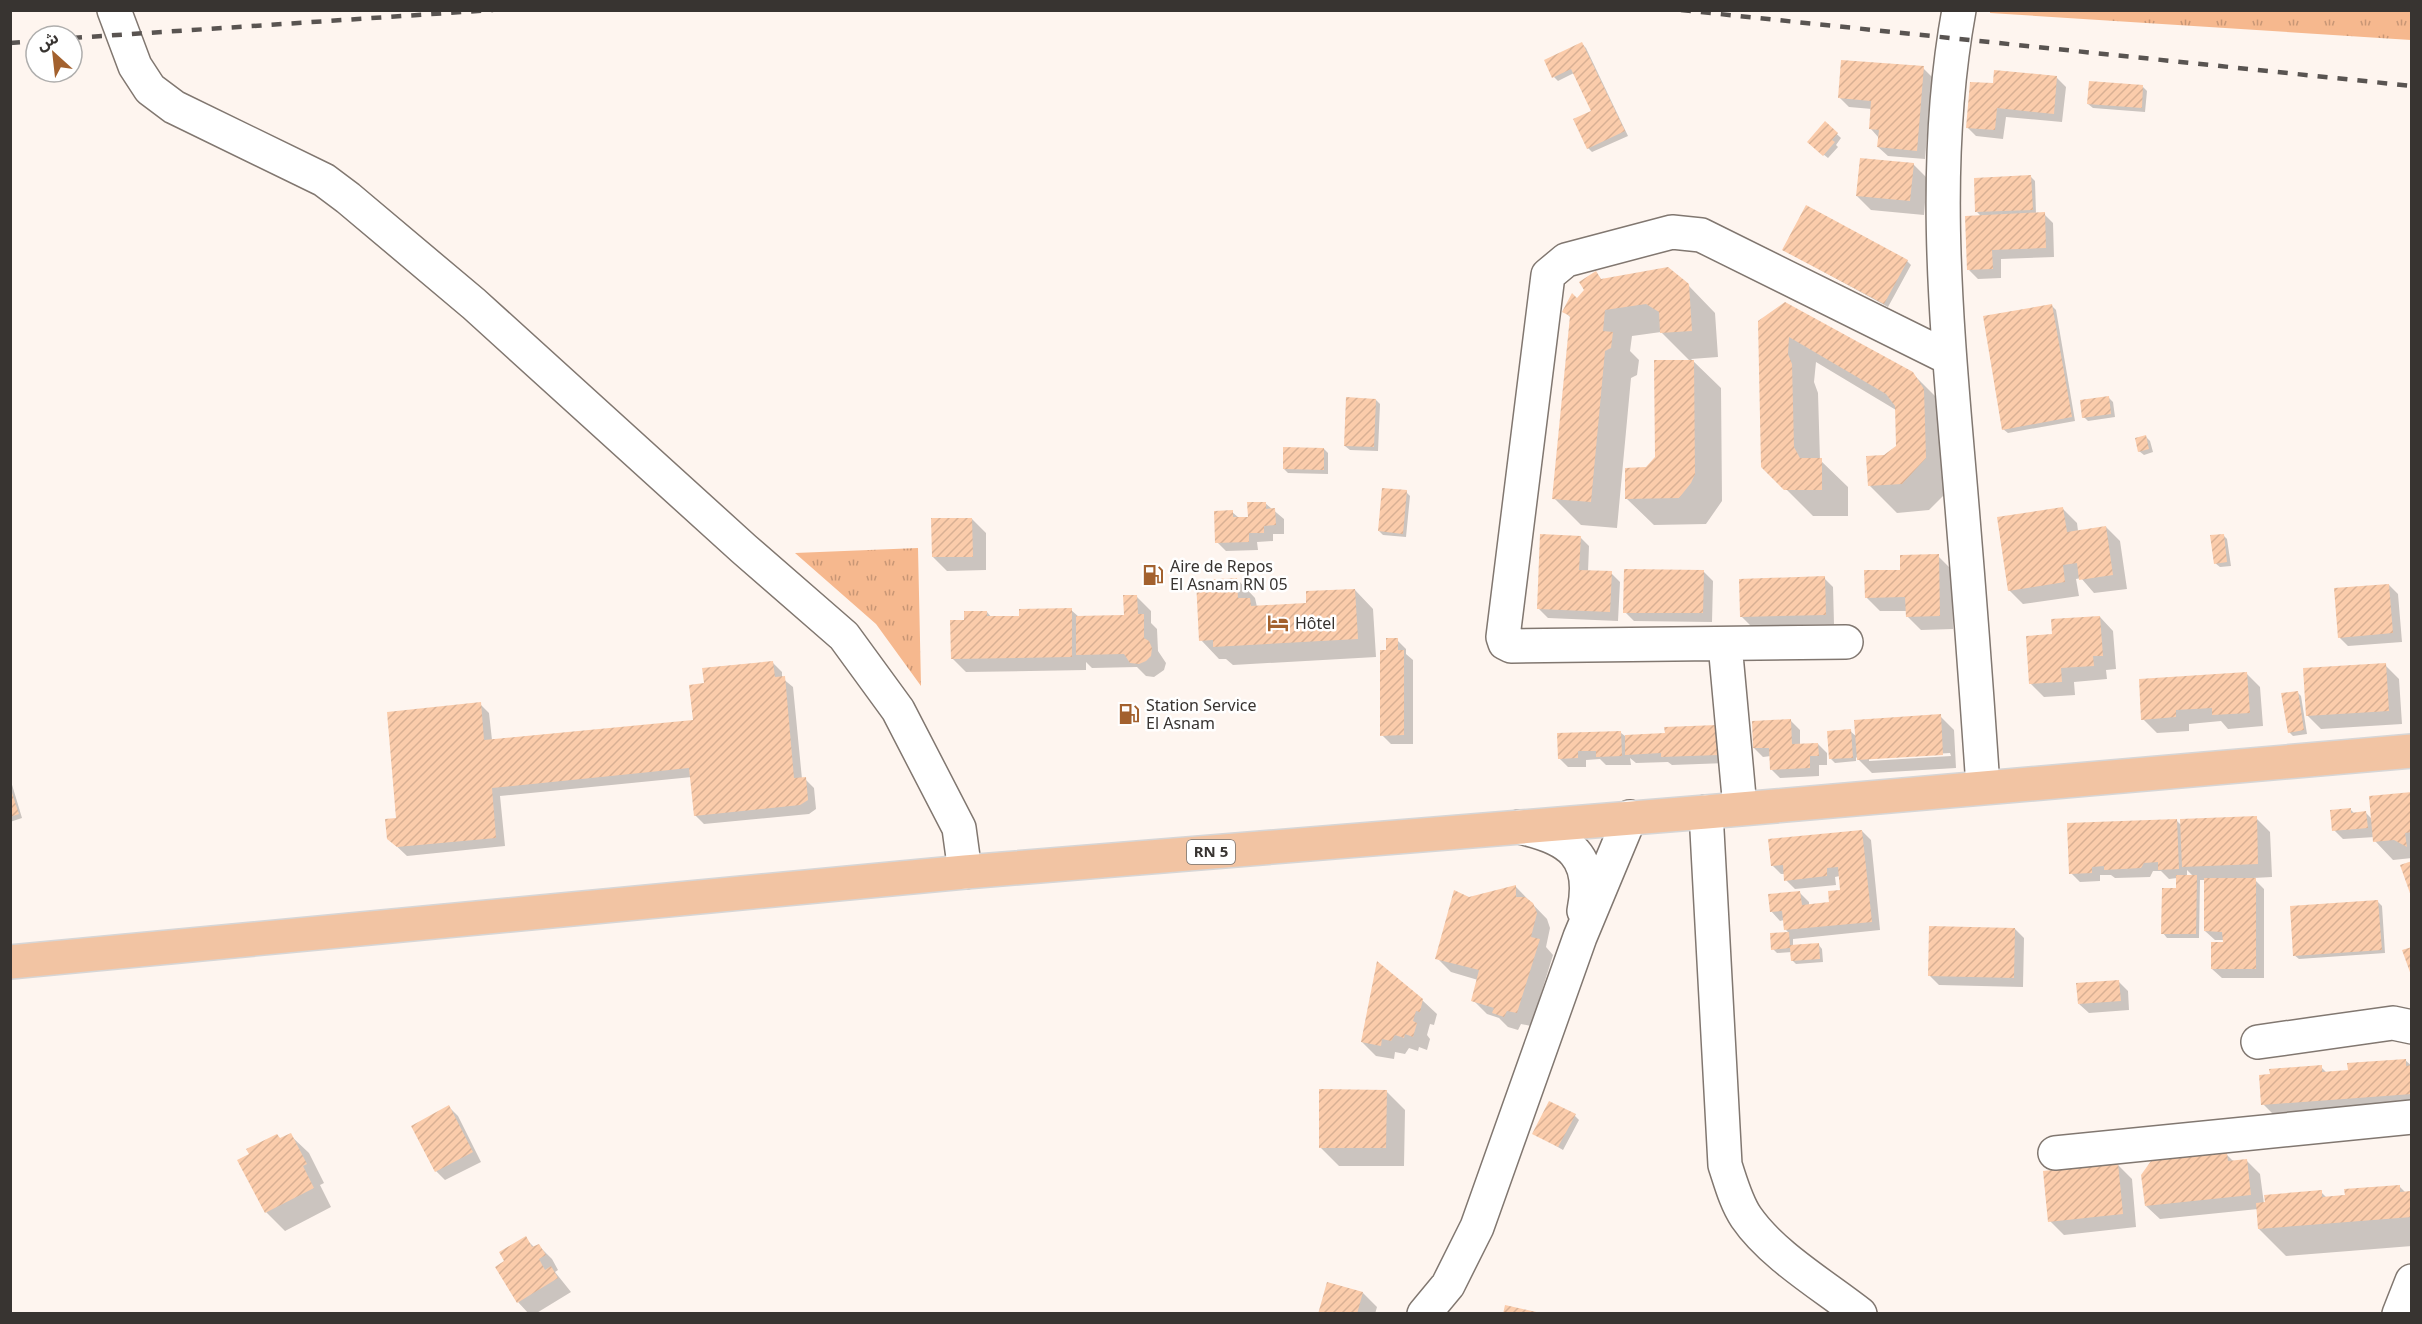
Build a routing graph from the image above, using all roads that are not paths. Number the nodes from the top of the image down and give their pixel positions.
1 (114, 10) edge
2 (1959, 10) edge
3 (1949, 358) junction
4 (1846, 642) dead end
5 (1725, 644) junction
6 (2412, 751) edge
7 (1983, 787) junction
8 (1740, 808) junction
9 (1706, 812) junction
10 (1630, 818) junction
11 (1517, 826) junction
12 (965, 872) junction
13 (1580, 937) junction
14 (10, 962) edge
15 (2412, 1027) edge
16 (2258, 1042) dead end
17 (2412, 1117) edge
18 (2055, 1153) dead end
19 (1816, 1280) junction
20 (2412, 1281) edge
21 (1424, 1314) edge
22 (1834, 1314) edge
23 (1860, 1314) edge
24 (2399, 1314) edge

1 - 12 street
2 - 3 street
3 - 5 street
3 - 7 street
4 - 5 street
5 - 8 street
6 - 7 main road, RN 5
7 - 8 main road, RN 5
8 - 9 main road, RN 5
9 - 10 main road, RN 5
9 - 19 street
10 - 11 main road, RN 5
10 - 13 street
11 - 12 main road, RN 5
11 - 13 street
12 - 14 main road, RN 5
13 - 21 street
15 - 16 street
17 - 18 street
19 - 22 street
19 - 23 street
20 - 24 street

